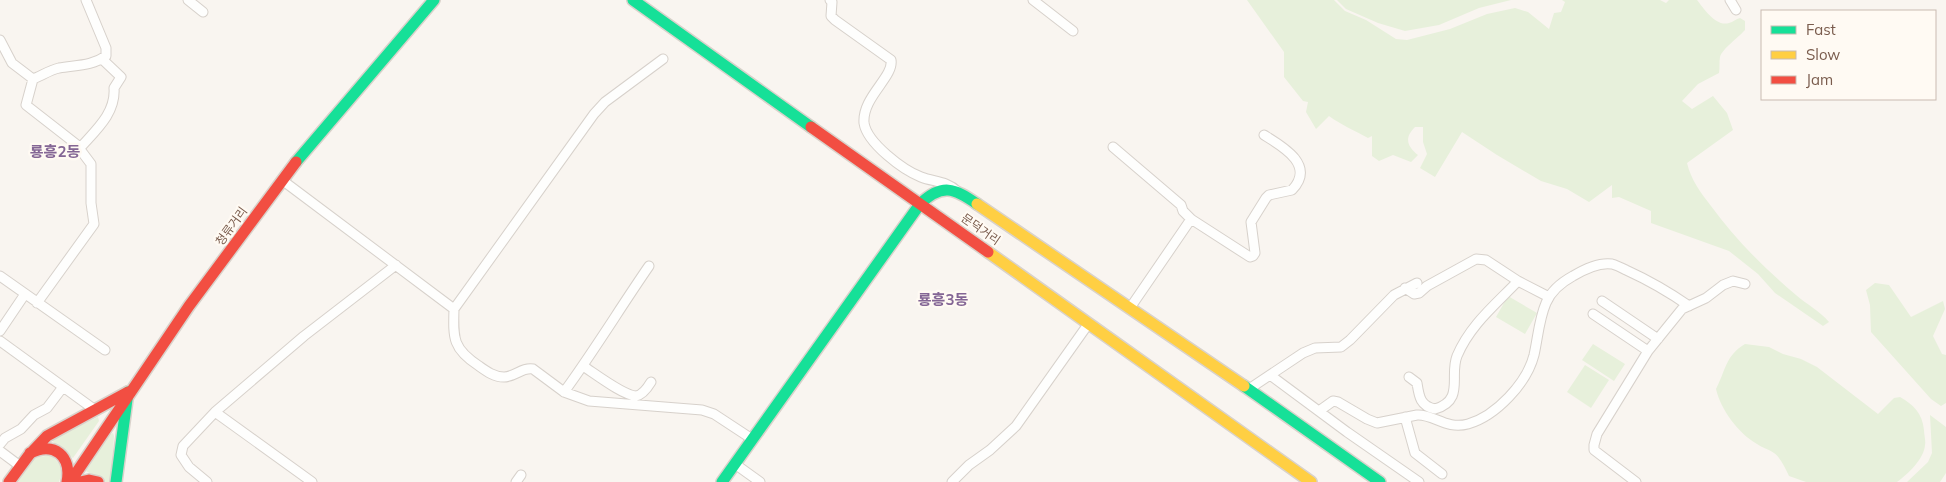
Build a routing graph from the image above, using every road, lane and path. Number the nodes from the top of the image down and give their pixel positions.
1 (86, 0) edge
2 (188, 0) edge
3 (434, 0) edge
4 (633, 0) edge
5 (1033, 0) edge
6 (1730, 0) edge
7 (832, 1) edge
8 (1736, 10) dead end
9 (203, 12) dead end
10 (1073, 31) dead end
11 (0, 40) edge
12 (102, 59) junction
13 (663, 59) dead end
14 (33, 79) junction
15 (1264, 135) dead end
16 (1113, 147) dead end
17 (80, 148) junction
18 (282, 180) junction
19 (958, 191) junction
20 (920, 204) junction
21 (1191, 219) junction
22 (396, 265) junction
23 (649, 266) dead end
24 (0, 276) edge
25 (1518, 281) junction
26 (1417, 283) dead end
27 (1745, 284) dead end
28 (1405, 288) junction
29 (25, 294) junction
30 (1549, 297) junction
31 (1602, 301) dead end
32 (37, 303) junction
33 (1689, 306) junction
34 (1130, 308) junction
35 (454, 310) junction
36 (1592, 314) dead end
37 (1089, 323) junction
38 (0, 331) edge
39 (1658, 338) junction
40 (0, 341) edge
41 (105, 350) dead end
42 (1648, 351) junction
43 (583, 366) junction
44 (1270, 375) junction
45 (1409, 377) dead end
46 (651, 382) dead end
47 (63, 387) junction
48 (1249, 389) junction
49 (128, 392) junction
50 (564, 392) junction
51 (95, 410) junction
52 (1319, 411) junction
53 (215, 412) junction
54 (1405, 417) junction
55 (752, 440) junction
56 (0, 444) edge
57 (0, 451) edge
58 (29, 455) junction
59 (735, 464) junction
60 (20, 466) junction
61 (1442, 474) dead end
62 (9, 482) edge
63 (68, 482) edge
64 (80, 482) edge
65 (98, 482) edge
66 (116, 482) edge
67 (207, 482) edge
68 (312, 482) edge
69 (722, 482) edge
70 (760, 482) edge
71 (952, 482) edge
72 (1312, 482) edge
73 (1380, 482) edge
74 (1419, 482) edge
75 (1636, 482) edge

1 - 12 street
2 - 9 street
3 - 18 main road, 청류거리
4 - 20 main road, 문덕거리
5 - 10 street
6 - 8 street
7 - 19 street
11 - 14 street
12 - 14 street
12 - 17 street
13 - 35 street
14 - 17 street
15 - 21 street
16 - 21 street
17 - 32 street
18 - 22 street
18 - 49 main road, 청류거리
19 - 20 main road
19 - 34 main road
20 - 37 main road, 문덕거리
20 - 55 main road
21 - 34 street
22 - 35 street
22 - 53 street
23 - 43 street
24 - 29 street
25 - 28 street
25 - 30 street
25 - 45 street
26 - 28 street
27 - 33 street
28 - 44 street
29 - 32 street
29 - 38 street
30 - 33 street
30 - 54 street
31 - 39 street
32 - 41 street
33 - 39 street
34 - 48 main road
35 - 50 street
36 - 42 street
37 - 71 street
37 - 72 main road, 문덕거리
39 - 42 street
40 - 47 street
42 - 75 street
43 - 46 street
43 - 50 street
44 - 48 street
44 - 52 street
47 - 51 street
47 - 56 street
48 - 73 main road
49 - 51 main road
49 - 63 main road, 청류거리
49 - 66 main road
50 - 55 street
51 - 58 main road
52 - 54 street
52 - 74 street
53 - 67 street
53 - 68 street
54 - 61 street
55 - 59 main road
57 - 60 street
58 - 60 main road
58 - 63 main road
59 - 69 main road
59 - 70 street
60 - 62 main road
64 - 65 main road

